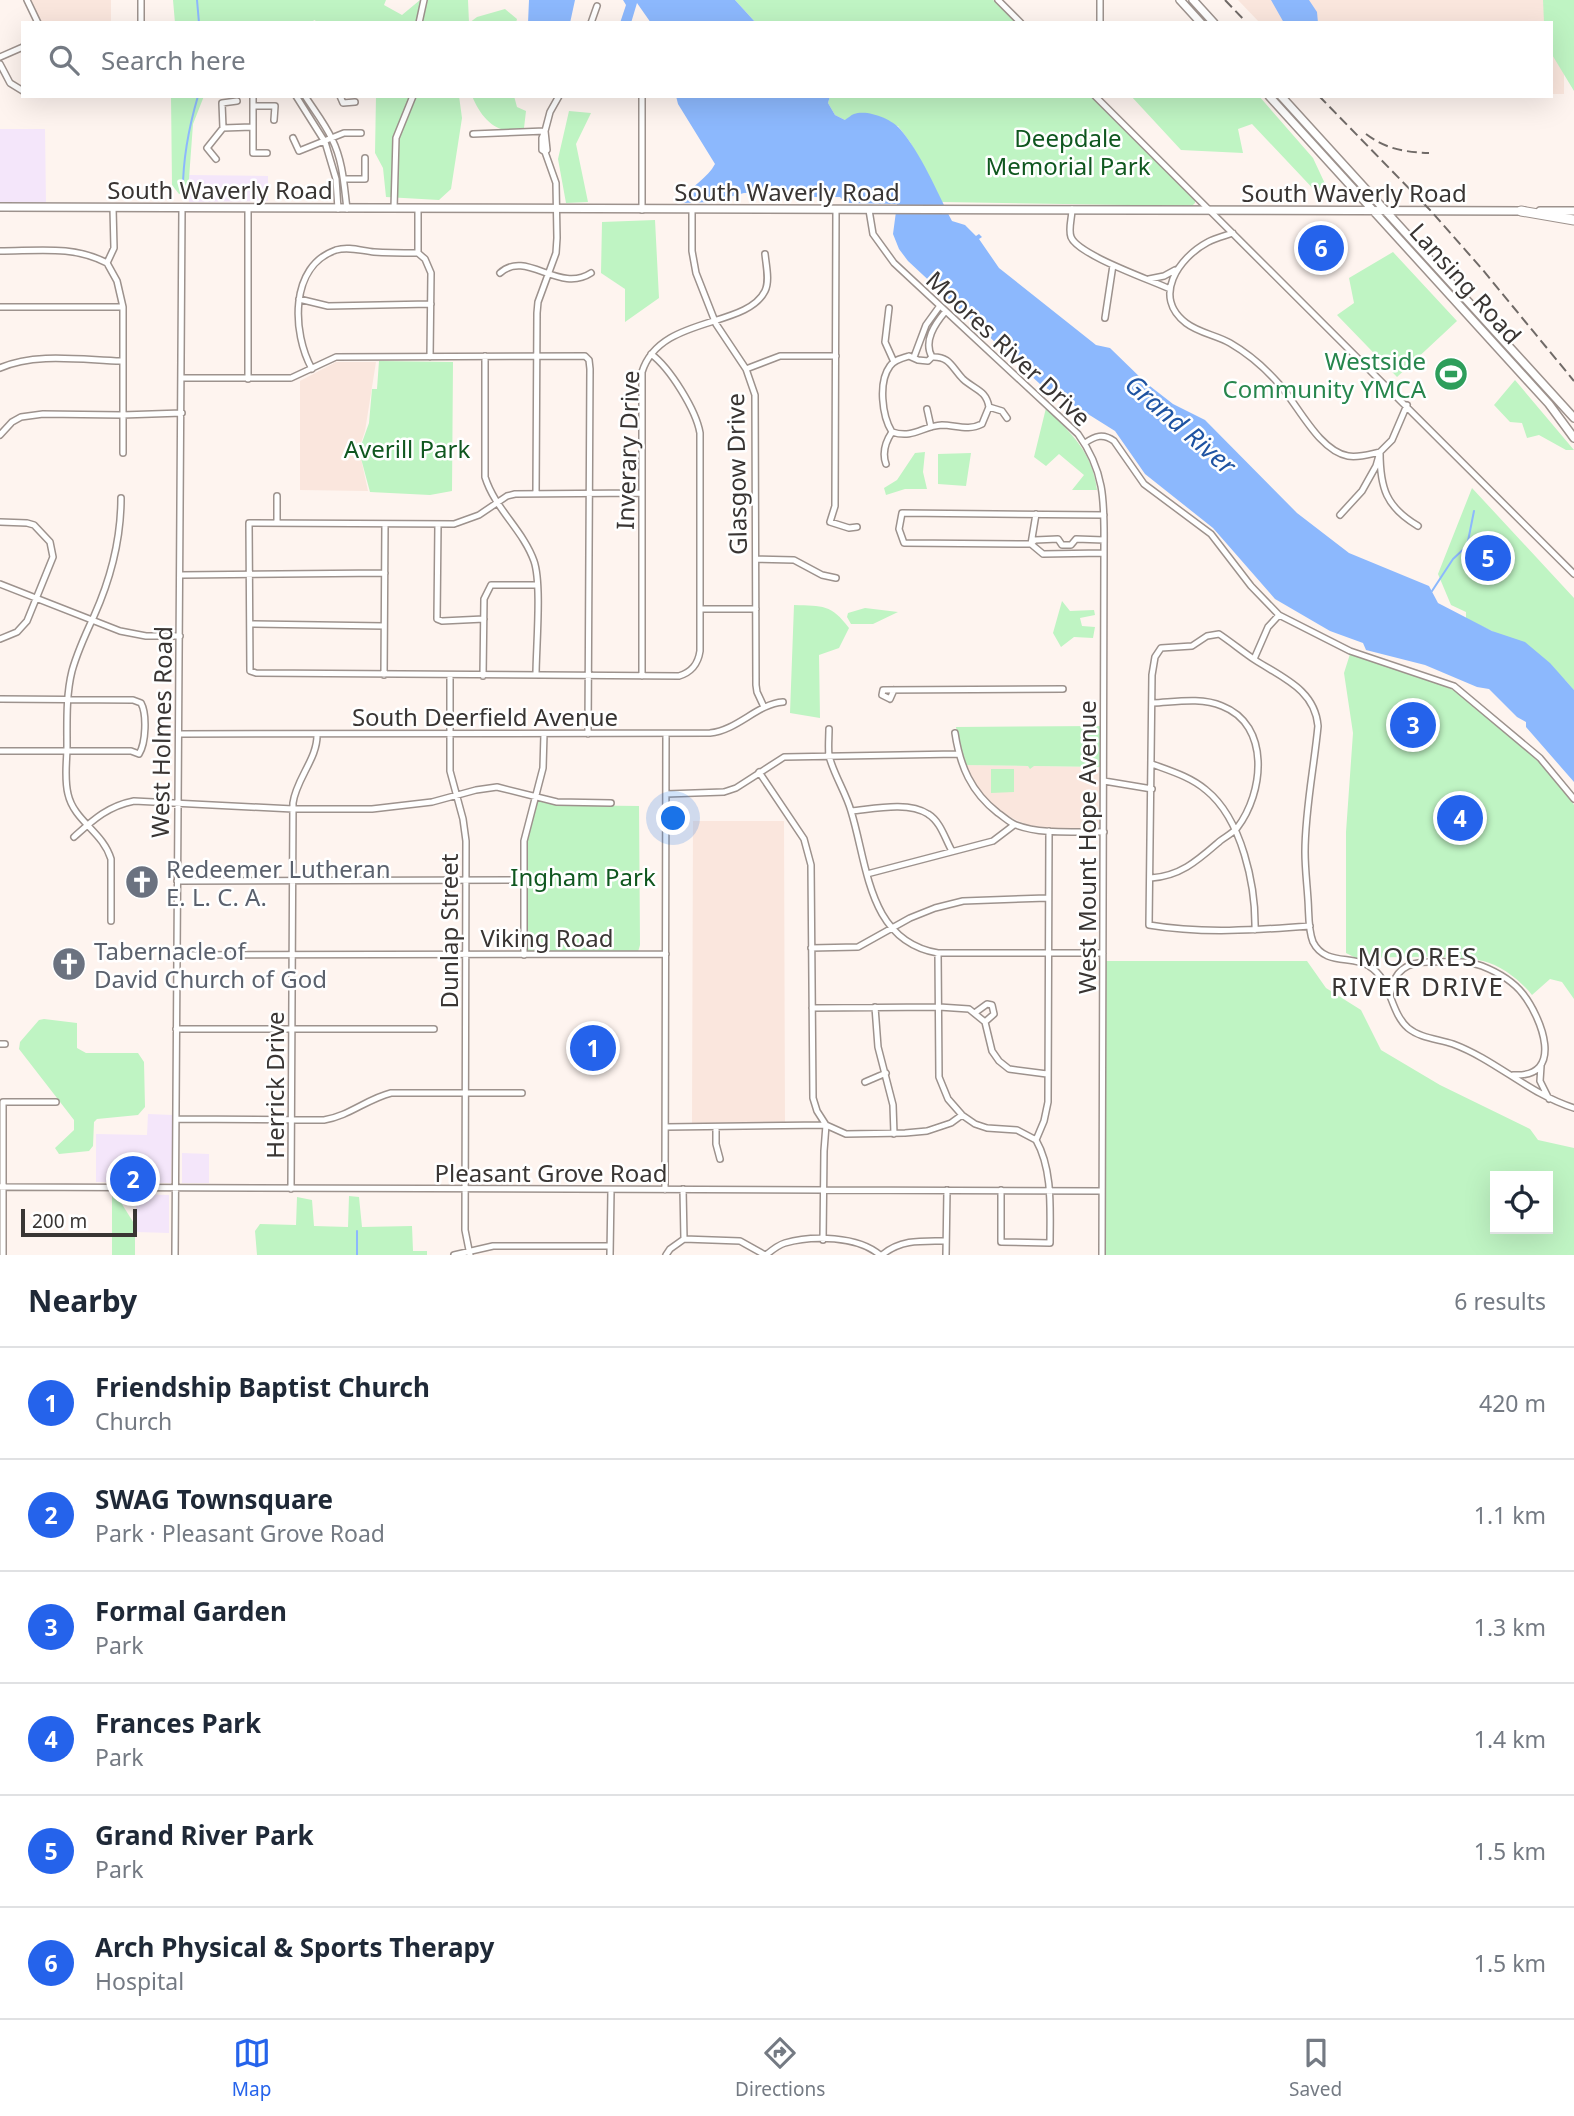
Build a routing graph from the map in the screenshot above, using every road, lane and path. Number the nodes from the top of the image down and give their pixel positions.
1 (27, 0) edge
2 (141, 0) edge
3 (424, 0) edge
4 (998, 0) edge
5 (1100, 0) edge
6 (1180, 0) edge
7 (1193, 0) edge
8 (597, 6) dead end
9 (37, 21) edge
10 (141, 21) edge
11 (419, 21) edge
12 (592, 21) edge
13 (1019, 21) edge
14 (1100, 21) edge
15 (1199, 21) edge
16 (1212, 21) edge
17 (21, 48) edge
18 (0, 57) edge
19 (0, 64) edge
20 (21, 90) edge
21 (253, 98) edge
22 (297, 98) edge
23 (306, 98) edge
24 (341, 98) edge
25 (412, 98) edge
26 (557, 98) edge
27 (642, 98) edge
28 (1098, 98) edge
29 (1271, 98) edge
30 (1283, 98) edge
31 (237, 101) dead end
32 (355, 102) dead end
33 (253, 106) junction
34 (274, 120) dead end
35 (252, 127) junction
36 (223, 128) junction
37 (545, 131) junction
38 (361, 133) dead end
39 (473, 134) dead end
40 (293, 138) dead end
41 (332, 139) junction
42 (325, 142) junction
43 (267, 153) dead end
44 (365, 158) dead end
45 (216, 159) dead end
46 (336, 179) junction
47 (344, 179) junction
48 (0, 207) edge
49 (113, 208) junction
50 (394, 208) junction
51 (182, 209) junction
52 (248, 209) junction
53 (338, 209) junction
54 (346, 209) junction
55 (418, 209) junction
56 (558, 209) junction
57 (836, 209) junction
58 (1072, 209) junction
59 (642, 210) junction
60 (692, 210) junction
61 (869, 210) junction
62 (1211, 210) junction
63 (1375, 210) junction
64 (1385, 210) junction
65 (1521, 211) junction
66 (1574, 211) edge
67 (1574, 220) edge
68 (1233, 233) junction
69 (0, 251) edge
70 (418, 253) junction
71 (765, 254) dead end
72 (107, 262) junction
73 (1113, 265) junction
74 (1177, 269) junction
75 (500, 273) dead end
76 (591, 273) dead end
77 (549, 274) junction
78 (1149, 279) junction
79 (1170, 289) junction
80 (299, 299) junction
81 (431, 304) junction
82 (0, 307) edge
83 (123, 307) junction
84 (939, 307) junction
85 (889, 308) dead end
86 (945, 312) junction
87 (1105, 318) dead end
88 (715, 320) junction
89 (651, 354) junction
90 (485, 356) junction
91 (836, 356) junction
92 (932, 356) junction
93 (430, 357) junction
94 (536, 357) junction
95 (914, 357) junction
96 (121, 361) junction
97 (894, 362) junction
98 (0, 368) edge
99 (312, 369) junction
100 (746, 369) junction
101 (182, 378) junction
102 (248, 379) junction
103 (1407, 405) junction
104 (989, 407) junction
105 (927, 409) dead end
106 (181, 413) junction
107 (122, 415) junction
108 (1007, 418) dead end
109 (1574, 418) edge
110 (931, 427) junction
111 (892, 432) junction
112 (0, 436) edge
113 (1574, 438) edge
114 (1085, 443) junction
115 (1380, 452) junction
116 (123, 453) dead end
117 (886, 464) dead end
118 (536, 492) junction
119 (589, 493) junction
120 (641, 493) junction
121 (277, 496) dead end
122 (121, 498) dead end
123 (497, 504) junction
124 (1036, 514) junction
125 (1104, 515) junction
126 (1340, 515) dead end
127 (0, 522) edge
128 (277, 523) junction
129 (385, 524) junction
130 (438, 524) junction
131 (1418, 526) dead end
132 (857, 527) dead end
133 (1104, 540) junction
134 (1031, 544) junction
135 (1104, 553) junction
136 (756, 559) junction
137 (384, 573) junction
138 (250, 574) junction
139 (1574, 574) edge
140 (181, 575) junction
141 (836, 578) dead end
142 (0, 584) edge
143 (537, 584) junction
144 (37, 597) junction
145 (756, 609) junction
146 (700, 610) junction
147 (1279, 615) junction
148 (484, 619) junction
149 (91, 620) junction
150 (250, 624) junction
151 (384, 626) junction
152 (180, 636) junction
153 (0, 639) edge
154 (1254, 659) junction
155 (384, 675) junction
156 (450, 675) junction
157 (536, 675) junction
158 (484, 676) junction
159 (590, 676) junction
160 (642, 676) junction
161 (1063, 689) dead end
162 (894, 690) dead end
163 (0, 699) edge
164 (68, 699) junction
165 (783, 702) dead end
166 (1153, 703) junction
167 (764, 707) junction
168 (829, 729) dead end
169 (180, 733) junction
170 (449, 733) junction
171 (955, 733) dead end
172 (317, 734) junction
173 (544, 734) junction
174 (588, 734) junction
175 (666, 734) junction
176 (0, 751) edge
177 (67, 751) junction
178 (958, 754) junction
179 (829, 755) junction
180 (1152, 764) junction
181 (759, 772) junction
182 (1104, 781) junction
183 (1152, 789) junction
184 (666, 794) junction
185 (455, 796) junction
186 (535, 796) junction
187 (1574, 799) edge
188 (178, 803) junction
189 (611, 803) dead end
190 (293, 809) junction
191 (851, 811) junction
192 (88, 825) junction
193 (1014, 825) junction
194 (1236, 829) junction
195 (1049, 831) junction
196 (1104, 832) junction
197 (74, 837) dead end
198 (952, 851) junction
199 (867, 874) junction
200 (1151, 878) junction
201 (466, 880) junction
202 (524, 880) junction
203 (177, 881) junction
204 (292, 881) junction
205 (1047, 898) junction
206 (111, 921) dead end
207 (1310, 926) junction
208 (892, 928) junction
209 (1255, 930) junction
210 (811, 948) junction
211 (1046, 951) junction
212 (938, 953) junction
213 (1103, 953) junction
214 (666, 954) junction
215 (177, 955) junction
216 (292, 955) junction
217 (466, 955) junction
218 (524, 955) junction
219 (1390, 995) junction
220 (812, 1007) junction
221 (875, 1007) junction
222 (939, 1007) junction
223 (976, 1012) junction
224 (985, 1021) junction
225 (176, 1029) junction
226 (292, 1029) junction
227 (434, 1029) dead end
228 (1542, 1063) junction
229 (886, 1073) junction
230 (1047, 1074) junction
231 (1511, 1075) junction
232 (866, 1082) dead end
233 (465, 1093) junction
234 (522, 1093) dead end
235 (1549, 1099) junction
236 (2, 1102) edge
237 (57, 1102) dead end
238 (1574, 1108) edge
239 (961, 1115) junction
240 (176, 1119) junction
241 (291, 1119) junction
242 (826, 1125) junction
243 (666, 1127) junction
244 (716, 1127) junction
245 (894, 1134) junction
246 (1036, 1140) junction
247 (720, 1158) dead end
248 (2, 1187) edge
249 (176, 1189) junction
250 (291, 1189) junction
251 (465, 1189) junction
252 (666, 1189) junction
253 (683, 1189) junction
254 (611, 1190) junction
255 (824, 1190) junction
256 (947, 1190) junction
257 (1049, 1190) junction
258 (1001, 1191) junction
259 (1102, 1191) junction
260 (684, 1240) junction
261 (823, 1240) junction
262 (946, 1241) junction
263 (554, 1246) junction
264 (610, 1246) junction
265 (469, 1253) edge
266 (2, 1255) edge
267 (175, 1255) edge
268 (454, 1255) edge
269 (554, 1255) edge
270 (610, 1255) edge
271 (666, 1255) edge
272 (766, 1255) edge
273 (881, 1255) edge
274 (946, 1255) edge
275 (1102, 1255) edge

1 - 9 street
2 - 10 street
3 - 11 street
4 - 13 street
5 - 14 street
6 - 15 main road
7 - 16 main road
8 - 12 street
17 - 18 street
19 - 20 street
21 - 33 street
22 - 42 street
23 - 41 street
24 - 32 street
25 - 50 street
26 - 37 street
27 - 59 street
28 - 62 street
29 - 63 main road, Lansing Road
30 - 64 main road, Lansing Road
31 - 36 street
33 - 34 street
33 - 35 street
35 - 36 street
35 - 43 street
36 - 45 street
37 - 39 street
37 - 56 street
38 - 41 street
40 - 42 street
41 - 42 street
41 - 47 street
42 - 46 street
44 - 47 street
46 - 47 street
46 - 53 street
47 - 54 street
48 - 49 main road, South Waverly Road
49 - 51 main road, South Waverly Road
49 - 72 street
50 - 54 main road, South Waverly Road
50 - 55 main road, South Waverly Road
51 - 52 main road, South Waverly Road
51 - 101 street, West Holmes Road
52 - 53 main road, South Waverly Road
52 - 102 street
53 - 54 main road, South Waverly Road
55 - 56 main road, South Waverly Road
55 - 70 street
56 - 59 main road, South Waverly Road
56 - 77 street
57 - 60 main road, South Waverly Road
57 - 61 main road, South Waverly Road
57 - 91 street
58 - 61 main road, South Waverly Road
58 - 62 main road, South Waverly Road
58 - 73 street
59 - 60 main road, South Waverly Road
60 - 88 street, Glasgow Drive
61 - 84 street, Moores River Drive
62 - 63 main road, South Waverly Road
62 - 68 street
63 - 64 main road, South Waverly Road
63 - 113 main road, Lansing Road
64 - 65 main road, South Waverly Road
64 - 109 main road, Lansing Road
65 - 66 main road, South Waverly Road
65 - 67 highway
68 - 74 street
68 - 103 street
69 - 72 street
70 - 80 street
70 - 81 street
71 - 88 street, Inverary Drive
72 - 83 street
73 - 78 street
73 - 87 street
74 - 78 street
74 - 79 street
75 - 77 street
76 - 77 street
77 - 94 street
78 - 79 street
79 - 115 street
80 - 81 street
80 - 99 street
81 - 93 street
82 - 83 street
83 - 96 street
84 - 86 street, Moores River Drive
84 - 95 street
85 - 97 street
86 - 92 street
86 - 114 street, Moores River Drive
88 - 89 street, Inverary Drive
88 - 100 street, Glasgow Drive
89 - 120 street, Inverary Drive
89 - 146 street
90 - 93 street
90 - 94 street
90 - 123 street
91 - 100 street
91 - 132 street
92 - 95 street
92 - 104 street
93 - 99 street
94 - 118 street
94 - 119 street
95 - 97 street
96 - 98 street
96 - 107 street
97 - 111 street
99 - 102 street
100 - 136 street, Glasgow Drive
101 - 102 street
101 - 106 street, West Holmes Road
103 - 115 street
103 - 139 street
104 - 108 street
104 - 110 street
105 - 110 street
106 - 107 street
106 - 140 street, West Holmes Road
107 - 112 street
107 - 116 street
110 - 111 street
111 - 117 street
114 - 125 street, West Mount Hope Avenue
114 - 147 street, Moores River Drive
115 - 126 street
115 - 131 street
118 - 119 street
118 - 123 street
119 - 120 street
119 - 159 street
120 - 160 street, Inverary Drive
121 - 128 street
122 - 149 street
123 - 130 street
123 - 143 street
124 - 125 street
124 - 134 street
124 - 134 street
125 - 133 street, West Mount Hope Avenue
127 - 144 street
128 - 129 street
128 - 138 street
129 - 130 street
129 - 137 street
130 - 148 street
133 - 134 street
133 - 135 street, West Mount Hope Avenue
134 - 135 street
135 - 182 street, West Mount Hope Avenue
136 - 141 street
136 - 145 street, Glasgow Drive
137 - 138 street
137 - 151 street
138 - 140 street
138 - 150 street
140 - 152 street, West Holmes Road
142 - 144 street
143 - 148 street
143 - 157 street
144 - 149 street
144 - 153 street
145 - 146 street
145 - 167 street, Glasgow Drive
146 - 160 street
147 - 154 street
147 - 187 street, Moores River Drive
148 - 158 street
149 - 152 street
149 - 164 street
150 - 151 street
150 - 155 street
151 - 155 street
152 - 169 street, West Holmes Road
154 - 166 street
154 - 207 street
155 - 156 street
156 - 158 street
156 - 170 street, Dunlap Street
157 - 158 street
157 - 159 street
159 - 160 street
159 - 174 street
161 - 162 street
163 - 164 street
164 - 177 street
164 - 177 street
165 - 167 street, South Deerfield Avenue
166 - 180 street
166 - 194 street
167 - 175 street, South Deerfield Avenue
168 - 179 street
169 - 172 street, South Deerfield Avenue
169 - 188 street, West Holmes Road
170 - 172 street, South Deerfield Avenue
170 - 173 street, South Deerfield Avenue
170 - 185 street, Dunlap Street
171 - 178 street
172 - 190 street, Herrick Drive
173 - 174 street, South Deerfield Avenue
173 - 186 street
174 - 175 street, South Deerfield Avenue
175 - 184 street
176 - 177 street
177 - 192 street
178 - 179 street
178 - 193 street
179 - 181 street
179 - 191 street
180 - 183 street
180 - 194 street
181 - 184 street
181 - 210 street
182 - 183 street
182 - 196 street, West Mount Hope Avenue
183 - 200 street
184 - 214 street
185 - 186 street
185 - 190 street
185 - 201 street, Dunlap Street
186 - 189 street
186 - 202 street
188 - 190 street
188 - 192 street
188 - 203 street, West Holmes Road
190 - 204 street, Herrick Drive
191 - 198 street
191 - 199 street
192 - 197 street
192 - 206 street
193 - 195 street
193 - 198 street
194 - 200 street
194 - 209 street
195 - 196 street
195 - 205 street
196 - 213 street, West Mount Hope Avenue
198 - 199 street
199 - 208 street
200 - 209 street
201 - 202 street
201 - 204 street
201 - 217 street, Dunlap Street
202 - 218 street
203 - 204 street
203 - 215 street, West Holmes Road
204 - 216 street, Herrick Drive
205 - 208 street
205 - 211 street
207 - 209 street
207 - 219 street
208 - 210 street
208 - 212 street
210 - 220 street
211 - 212 street
211 - 213 street
211 - 230 street
212 - 222 street
213 - 259 street, West Mount Hope Avenue
214 - 218 street, Viking Road
214 - 243 street
215 - 216 street, Viking Road
215 - 225 street, West Holmes Road
216 - 217 street, Viking Road
216 - 226 street, Herrick Drive
217 - 218 street, Viking Road
217 - 233 street, Dunlap Street
219 - 228 street
219 - 231 street
220 - 221 street
220 - 242 street
221 - 222 street
221 - 229 street
222 - 223 street
222 - 239 street
223 - 224 street
223 - 224 street
224 - 230 street
225 - 226 street
225 - 240 street, West Holmes Road
226 - 227 street
226 - 241 street, Herrick Drive
228 - 231 street
228 - 235 street
229 - 232 street
229 - 245 street
230 - 246 street
231 - 235 street
233 - 234 street
233 - 241 street
233 - 251 street, Dunlap Street
235 - 238 street
236 - 237 street
236 - 248 street
239 - 245 street
239 - 246 street
240 - 241 street
240 - 249 street, West Holmes Road
241 - 250 street, Herrick Drive
242 - 244 street
242 - 245 street
242 - 255 street
243 - 244 street
243 - 252 street
244 - 247 street
246 - 257 street
248 - 249 street, Pleasant Grove Road
248 - 266 street
249 - 250 street, Pleasant Grove Road
249 - 267 street, West Holmes Road
250 - 251 street, Pleasant Grove Road
251 - 254 street, Pleasant Grove Road
251 - 265 street, Dunlap Street
252 - 253 street, Pleasant Grove Road
252 - 254 street, Pleasant Grove Road
253 - 255 street, Pleasant Grove Road
253 - 260 street
254 - 264 street
255 - 256 street, Pleasant Grove Road
255 - 261 street
256 - 258 street, Pleasant Grove Road
256 - 262 street
257 - 258 street, Pleasant Grove Road
257 - 258 street
257 - 259 street, Pleasant Grove Road
259 - 275 street, West Mount Hope Avenue
260 - 271 street
260 - 272 street
261 - 272 street
261 - 273 street
262 - 273 street
262 - 274 street
263 - 264 street
263 - 265 street
263 - 269 street
264 - 270 street
265 - 268 street

